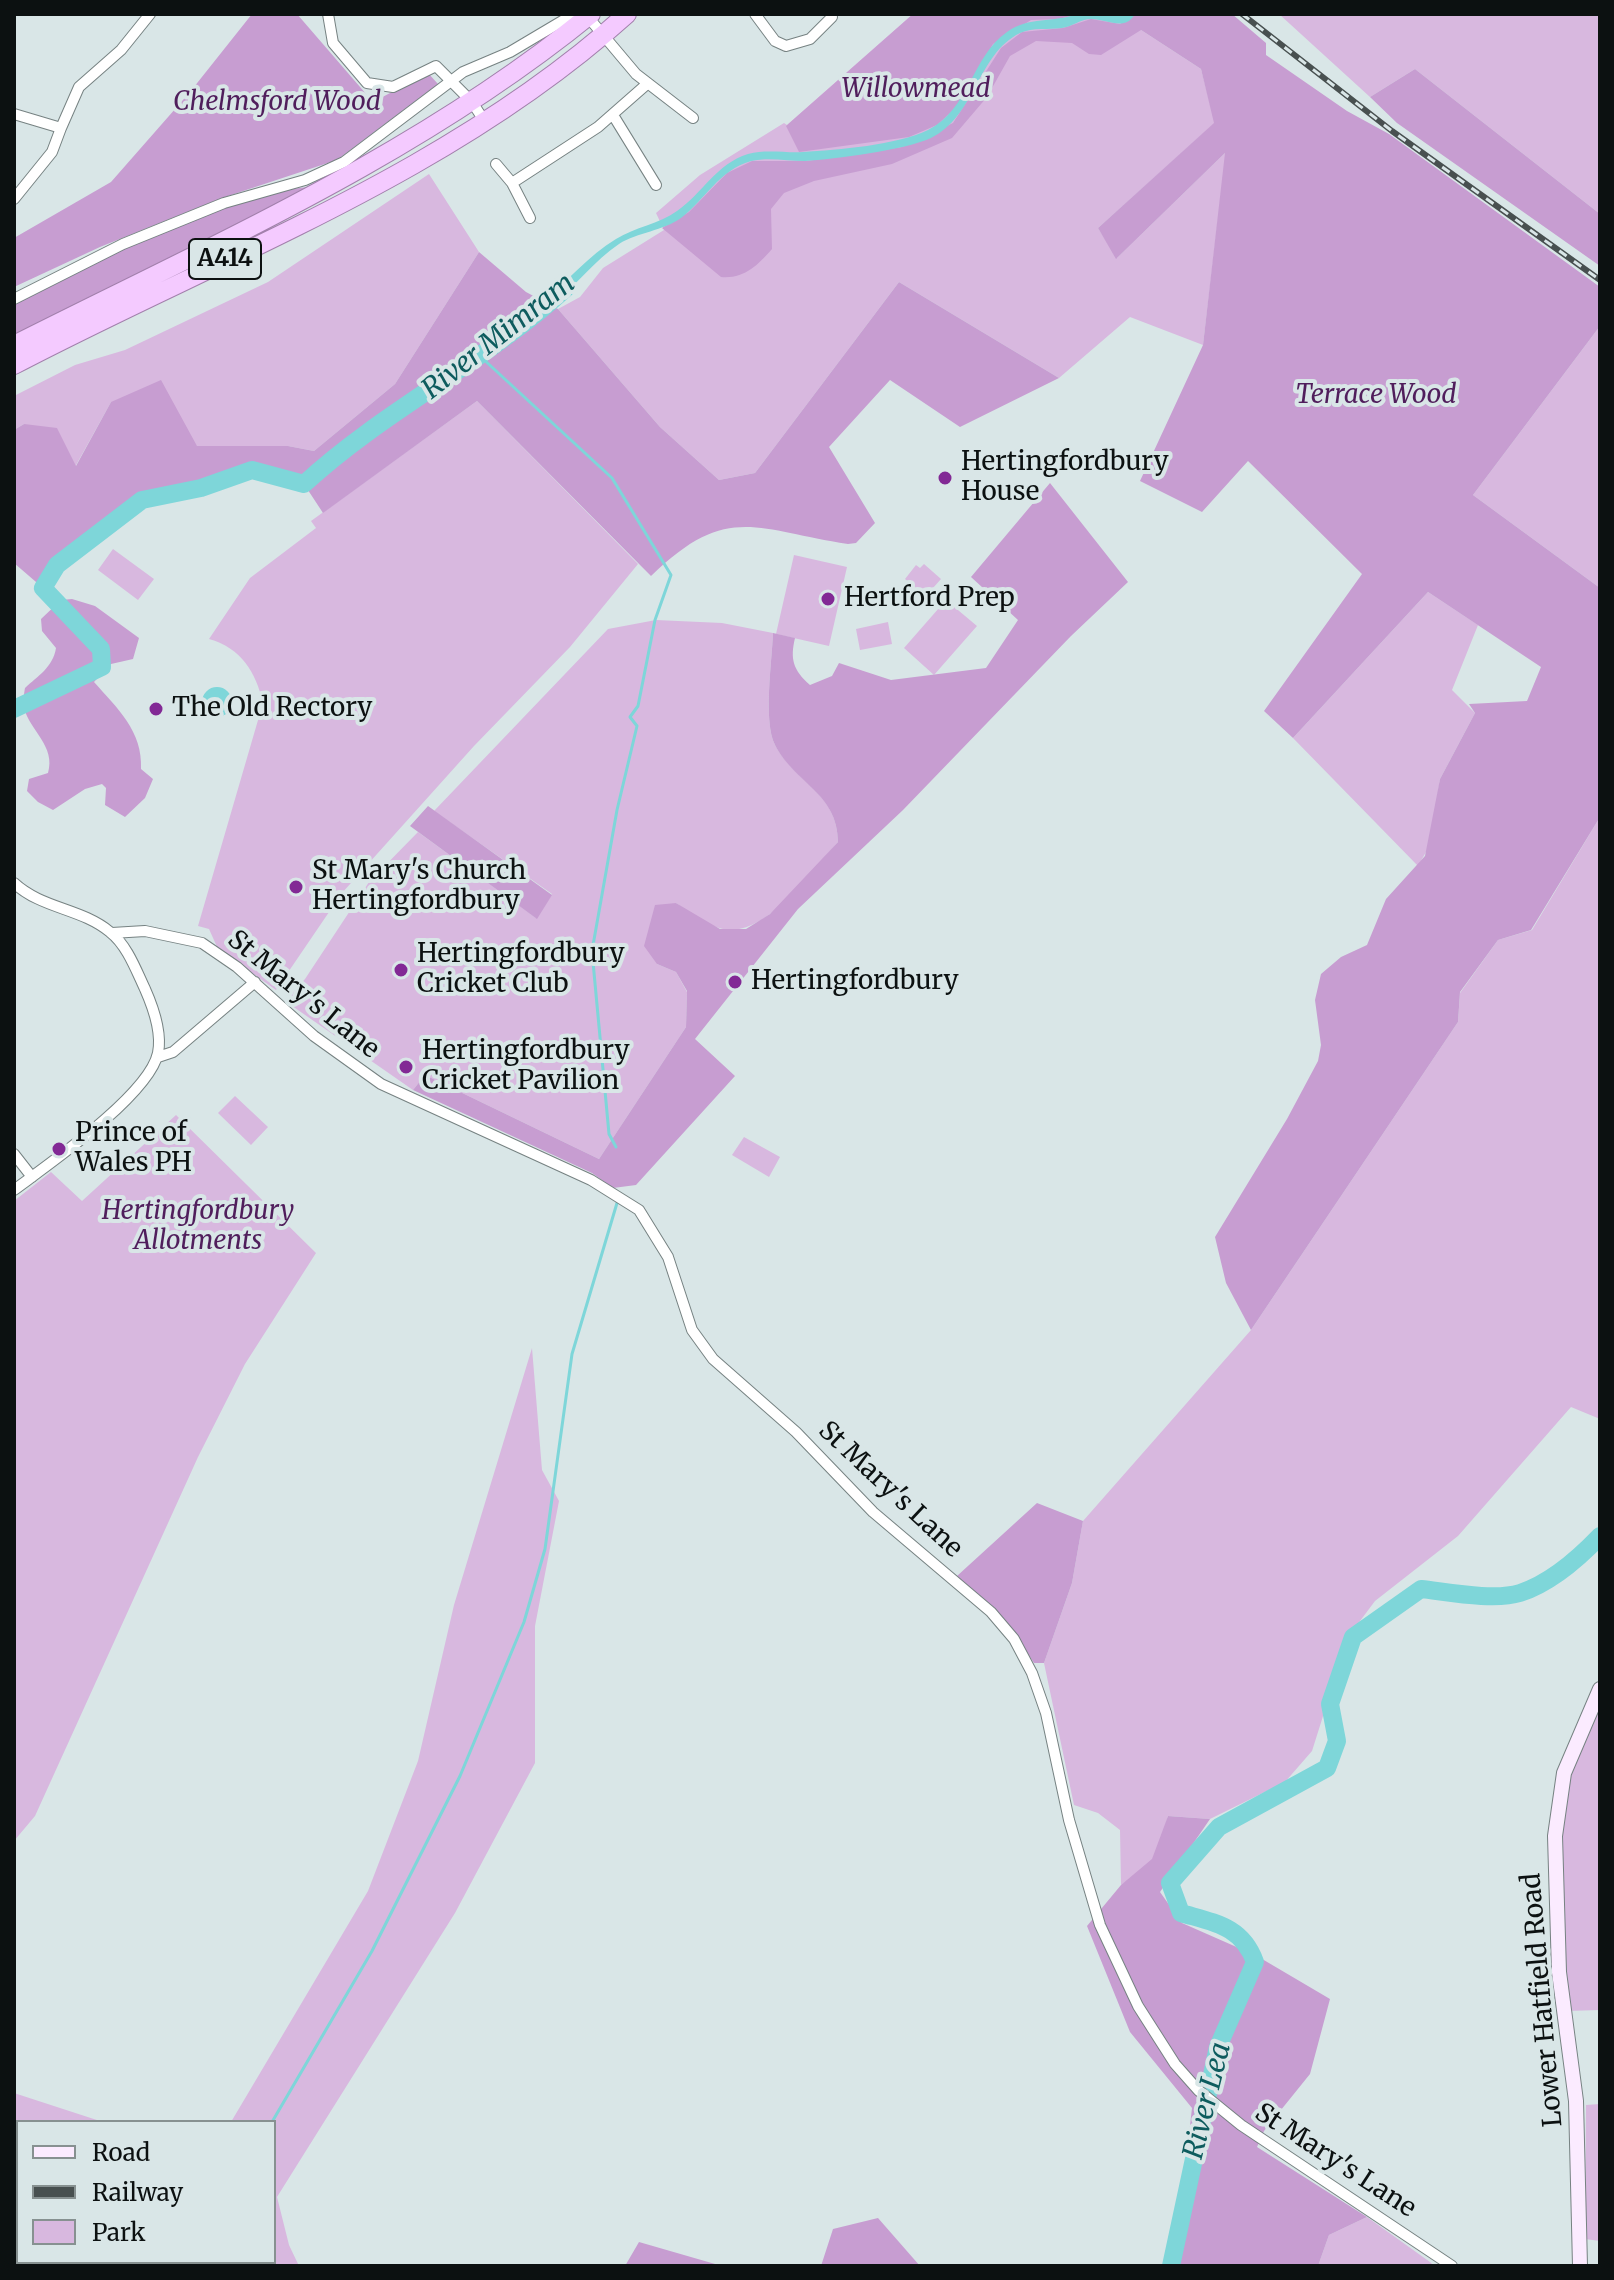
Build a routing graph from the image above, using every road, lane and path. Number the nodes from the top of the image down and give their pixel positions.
1 (150, 14) edge
2 (328, 14) edge
3 (627, 14) edge
4 (755, 14) edge
5 (584, 15) edge
6 (832, 17) dead end
7 (603, 35) junction
8 (452, 80) junction
9 (647, 84) junction
10 (472, 102) junction
11 (14, 114) edge
12 (613, 115) junction
13 (693, 118) dead end
14 (485, 122) junction
15 (61, 128) junction
16 (496, 164) dead end
17 (512, 183) junction
18 (656, 185) dead end
19 (14, 199) edge
20 (530, 218) dead end
21 (14, 299) edge
22 (14, 345) edge
23 (14, 365) edge
24 (14, 883) edge
25 (112, 933) junction
26 (255, 982) junction
27 (158, 1057) junction
28 (14, 1154) edge
29 (32, 1177) junction
30 (14, 1190) edge
31 (1600, 1689) edge
32 (1452, 2266) edge
33 (1580, 2266) edge

1 - 15 street
2 - 8 street
3 - 7 highway, A414
4 - 6 street
5 - 7 street
5 - 8 street
5 - 10 highway, A414
7 - 9 street
7 - 14 highway, A414
8 - 10 street
8 - 21 street
9 - 12 street
9 - 13 street
10 - 14 street
10 - 22 highway, A414
11 - 15 street
12 - 17 street
12 - 18 street
14 - 23 highway, A414
15 - 19 street
16 - 17 street
17 - 20 street
24 - 25 street
25 - 26 street, St Mary's Lane
25 - 27 street
26 - 27 street
26 - 32 street, St Mary's Lane
27 - 29 street
28 - 29 street
29 - 30 street
31 - 33 main road, Lower Hatfield Road

